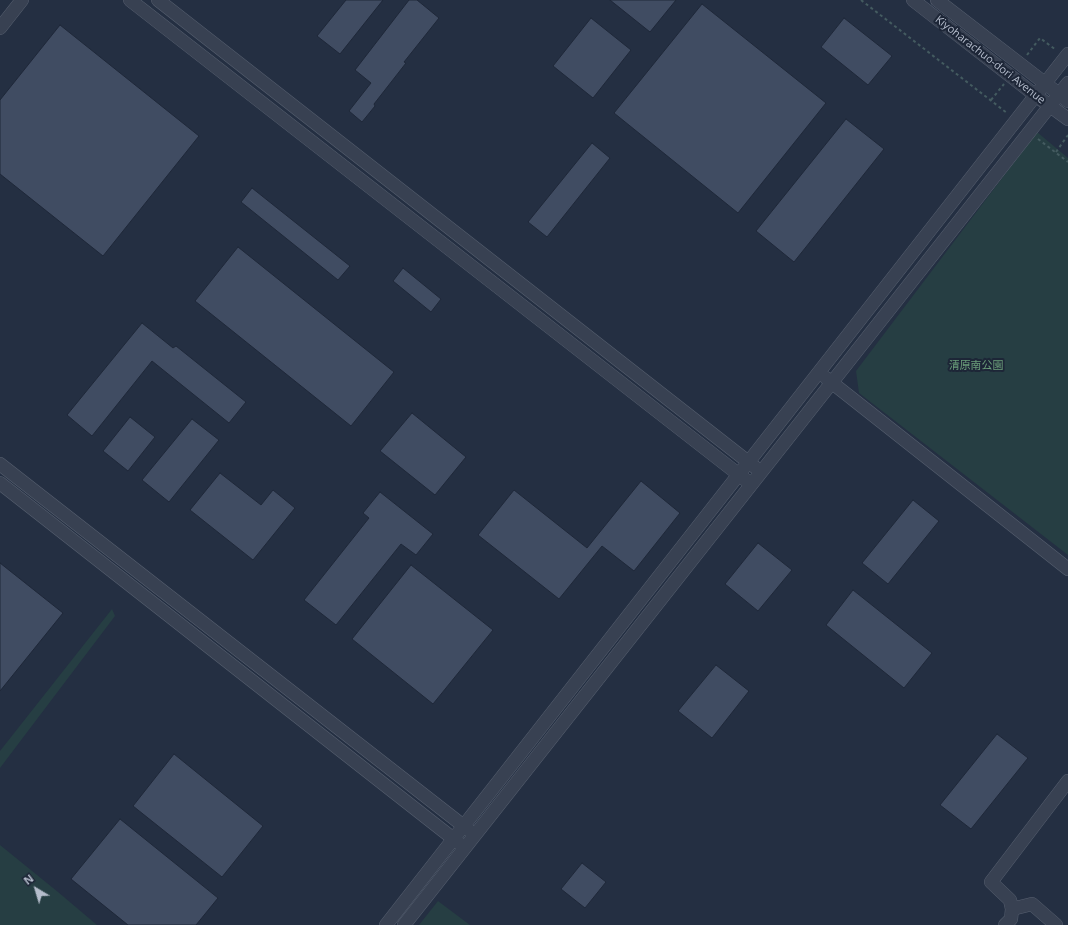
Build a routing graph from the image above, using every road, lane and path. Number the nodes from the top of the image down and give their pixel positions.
1 (22, 0) edge
2 (130, 0) edge
3 (158, 0) edge
4 (862, 0) edge
5 (913, 0) edge
6 (937, 0) edge
7 (0, 28) edge
8 (1063, 53) edge
9 (1026, 57) dead end
10 (1006, 82) dead end
11 (1045, 83) junction
12 (1068, 83) edge
13 (1035, 96) junction
14 (1064, 98) edge
15 (991, 100) junction
16 (1050, 106) junction
17 (1010, 116) dead end
18 (1068, 119) edge
19 (1068, 135) edge
20 (1034, 136) dead end
21 (1056, 152) junction
22 (1068, 162) edge
23 (820, 373) junction
24 (832, 383) junction
25 (750, 463) junction
26 (0, 464) edge
27 (761, 472) junction
28 (740, 475) junction
29 (0, 483) edge
30 (752, 484) junction
31 (1068, 569) edge
32 (1068, 781) edge
33 (464, 826) junction
34 (474, 834) junction
35 (454, 839) junction
36 (464, 847) junction
37 (1012, 909) junction
38 (386, 925) edge
39 (404, 925) edge
40 (1005, 925) edge
41 (1056, 925) edge

1 - 7 street
2 - 28 street
3 - 25 street
4 - 15 path
5 - 13 street, Kiyoharachuo-dori Avenue
6 - 11 street, Kiyoharachuo-dori Avenue
8 - 9 path
8 - 11 street
10 - 15 path
11 - 13 street
11 - 14 street, Kiyoharachuo-dori Avenue
12 - 14 street
13 - 16 street, Kiyoharachuo-dori Avenue
13 - 23 street
14 - 16 street
15 - 17 path
16 - 18 street, Kiyoharachuo-dori Avenue
16 - 24 street
19 - 21 path
20 - 21 path
21 - 22 path
23 - 24 street
23 - 25 street
24 - 27 street
24 - 31 street
25 - 27 street
25 - 28 street
26 - 33 street
27 - 30 street
28 - 30 street
28 - 33 street
29 - 35 street
30 - 34 street
32 - 37 street
33 - 34 street
33 - 35 street
34 - 36 street
35 - 36 street
35 - 38 street
36 - 39 street
37 - 40 street
37 - 41 street

